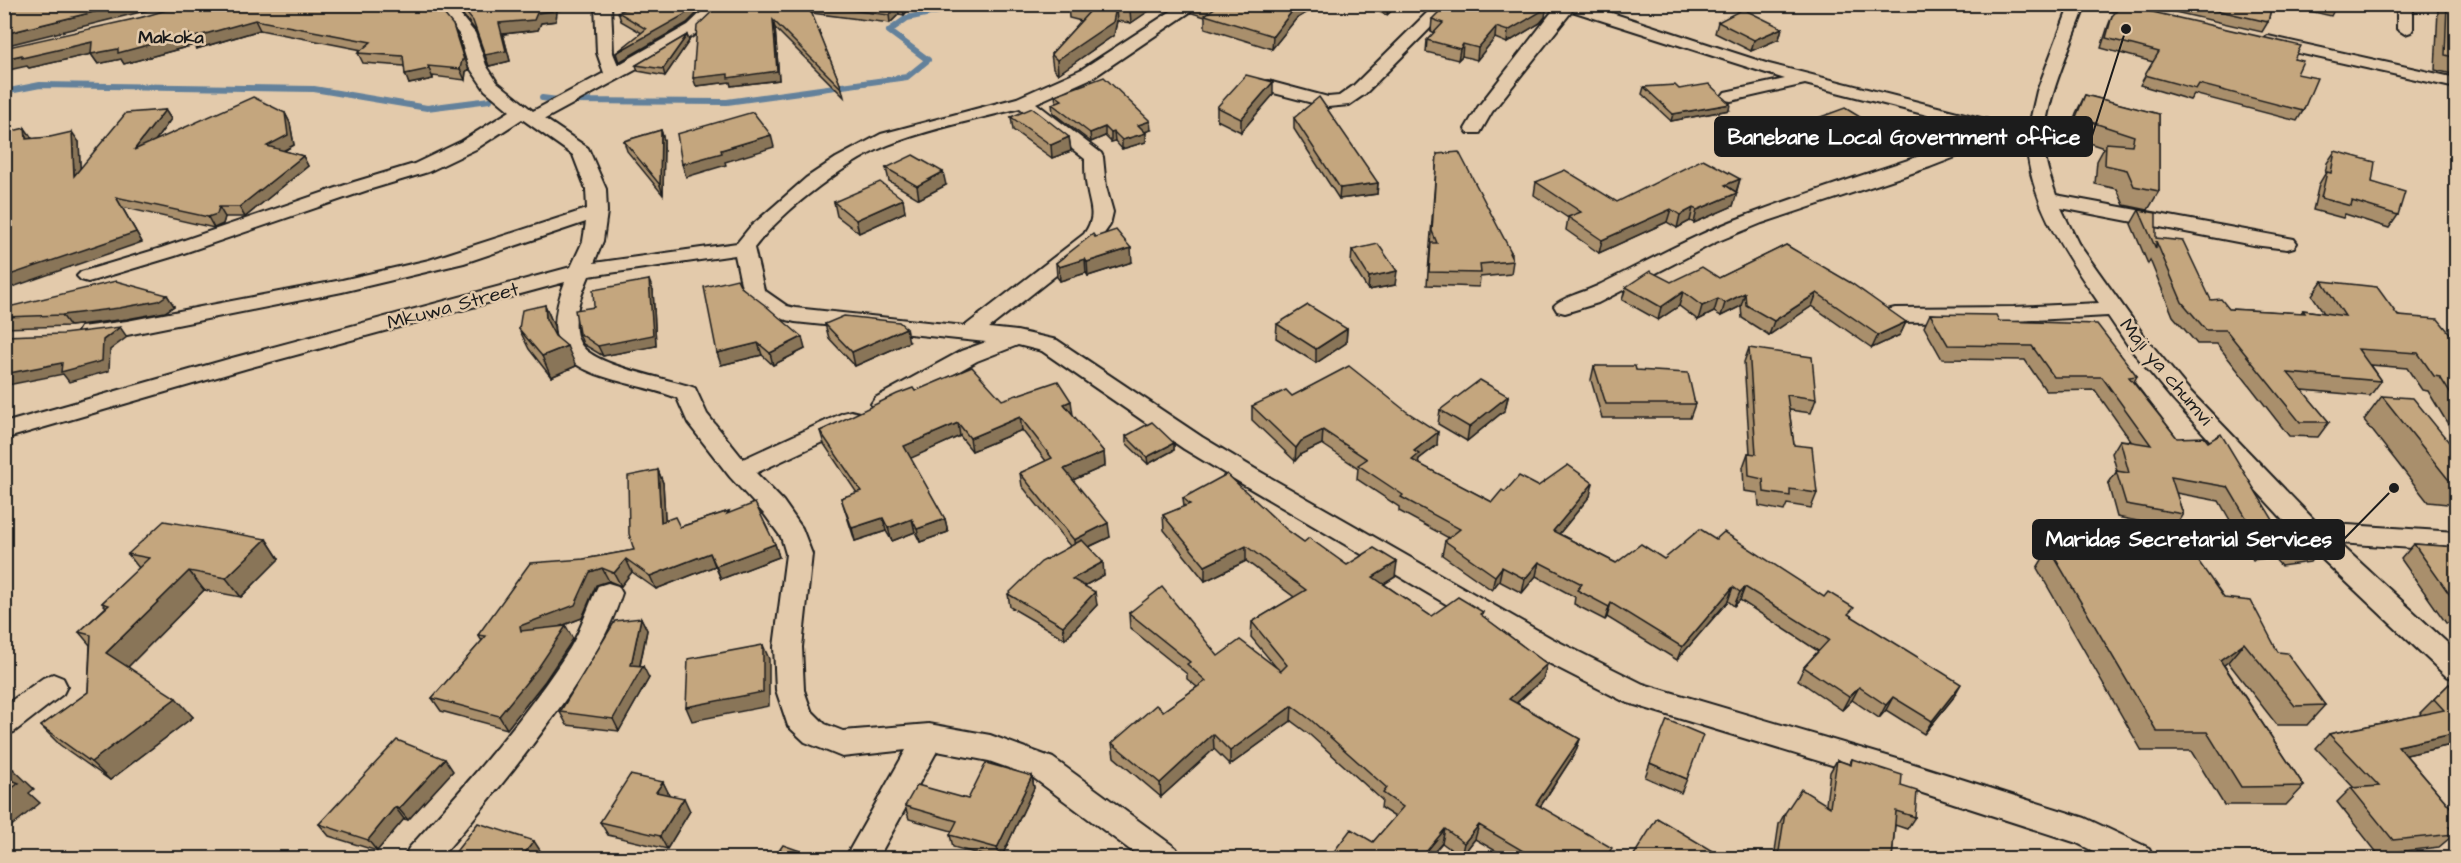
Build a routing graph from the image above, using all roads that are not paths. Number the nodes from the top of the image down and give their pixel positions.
1 (441, 4) edge
2 (603, 4) edge
3 (720, 4) edge
4 (1194, 4) edge
5 (1446, 4) edge
6 (2078, 4) edge
7 (2104, 4) edge
8 (2405, 4) edge
9 (1567, 5) edge
10 (2168, 18) edge
11 (2405, 29) dead end
12 (2253, 38) edge
13 (614, 75) junction
14 (1809, 79) junction
15 (2457, 83) edge
16 (1268, 86) edge
17 (1731, 96) dead end
18 (1023, 102) junction
19 (527, 115) junction
20 (1474, 129) dead end
21 (2007, 131) junction
22 (2035, 137) junction
23 (2047, 200) junction
24 (597, 212) junction
25 (2287, 243) dead end
26 (744, 248) junction
27 (580, 271) junction
28 (88, 276) dead end
29 (1564, 306) dead end
30 (2115, 309) junction
31 (1895, 315) edge
32 (968, 334) junction
33 (70, 335) edge
34 (1017, 338) junction
35 (4, 431) edge
36 (739, 471) junction
37 (2310, 532) junction
38 (2457, 541) edge
39 (608, 593) dead end
40 (2457, 668) edge
41 (53, 686) dead end
42 (4, 723) edge
43 (929, 737) junction
44 (420, 858) edge
45 (861, 858) edge
46 (1165, 858) edge
47 (2138, 858) edge

1 - 19 street
2 - 13 street
3 - 13 street
4 - 18 street
5 - 16 street
6 - 22 street, Maji ya chumvi
7 - 10 street
8 - 11 street
9 - 14 street
9 - 20 street
12 - 15 street
13 - 19 street
14 - 17 street
14 - 21 street
18 - 26 street
18 - 32 street
19 - 24 street
19 - 28 street
21 - 22 street
21 - 29 street
22 - 23 street, Maji ya chumvi
23 - 25 street
23 - 30 street, Maji ya chumvi
24 - 27 street
24 - 33 street
26 - 27 street, Mkuwa Street
26 - 32 street
27 - 35 street, Mkuwa Street
27 - 36 street
30 - 31 street
30 - 37 street, Maji ya chumvi
32 - 34 street
34 - 36 street
34 - 47 street
36 - 43 street
37 - 38 street
37 - 40 street, Maji ya chumvi
39 - 44 street
41 - 42 street
43 - 45 street
43 - 46 street

